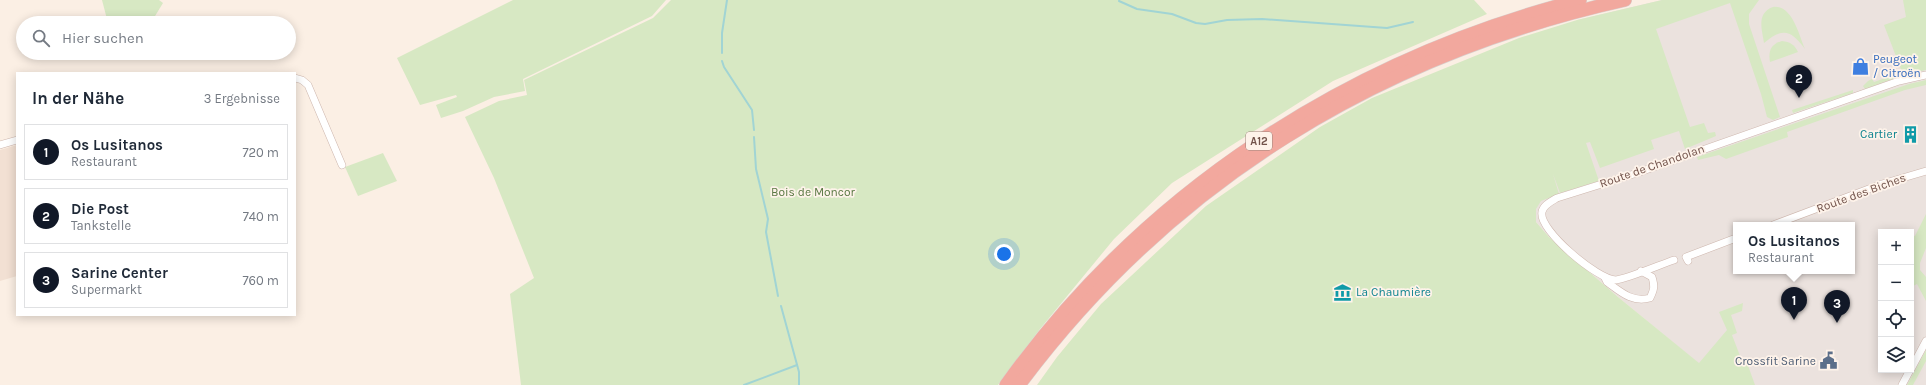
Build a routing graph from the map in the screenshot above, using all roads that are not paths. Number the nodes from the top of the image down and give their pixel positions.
1 (1580, 0) edge
2 (1625, 0) edge
3 (1926, 75) edge
4 (296, 78) edge
5 (16, 140) edge
6 (0, 145) edge
7 (342, 165) dead end
8 (1926, 170) edge
9 (1781, 222) edge
10 (1733, 239) edge
11 (1674, 260) dead end
12 (1688, 261) dead end
13 (1641, 271) junction
14 (1605, 278) junction
15 (1926, 340) edge
16 (1914, 363) edge
17 (1909, 373) edge
18 (1006, 385) edge
19 (1019, 385) edge
20 (1902, 385) edge

1 - 18 highway, A12
2 - 19 highway, A12
3 - 14 street, Route de Chandolan
4 - 7 street
5 - 6 street
8 - 9 street, Route des Biches
10 - 12 street
11 - 13 street
13 - 14 street
13 - 14 street
15 - 16 street
17 - 20 street

